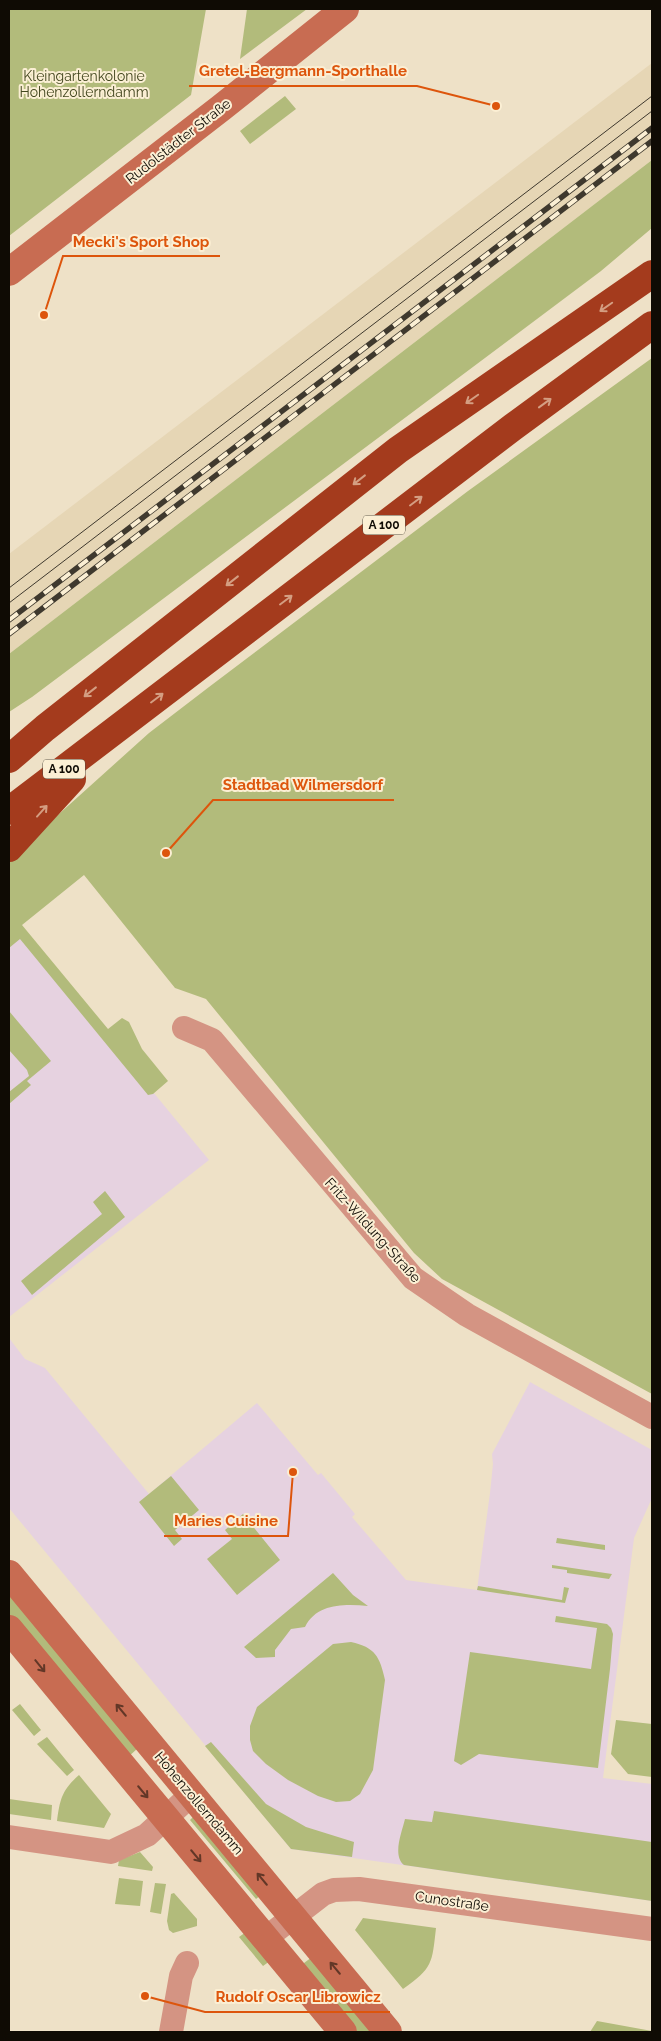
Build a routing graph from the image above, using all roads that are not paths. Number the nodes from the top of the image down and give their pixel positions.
1 (345, 9) edge
2 (9, 272) edge
3 (650, 275) edge
4 (652, 325) edge
5 (45, 728) junction
6 (118, 728) junction
7 (9, 741) edge
8 (9, 759) edge
9 (9, 811) edge
10 (9, 848) edge
11 (184, 1028) dead end
12 (652, 1417) edge
13 (9, 1574) edge
14 (9, 1629) edge
15 (191, 1795) junction
16 (165, 1819) junction
17 (9, 1837) edge
18 (293, 1917) junction
19 (652, 1929) edge
20 (266, 1938) junction
21 (187, 1963) dead end
22 (171, 2032) edge
23 (343, 2032) edge
24 (388, 2032) edge

1 - 2 main road, Rudolstädter Straße
3 -> 5 highway
6 -> 4 highway, A 100
5 - 7 highway
5 - 8 highway
6 - 9 highway, A 100
10 -> 6 highway
11 - 12 street, Fritz-Wildung-Straße
15 -> 13 main road, Hohenzollerndamm
14 -> 16 main road
15 - 16 street
18 -> 15 main road, Hohenzollerndamm
16 - 17 street
16 -> 20 main road
18 - 19 street, Cunostraße
18 - 20 street, Cunostraße
24 -> 18 main road, Hohenzollerndamm
20 - 23 main road
21 - 22 street

